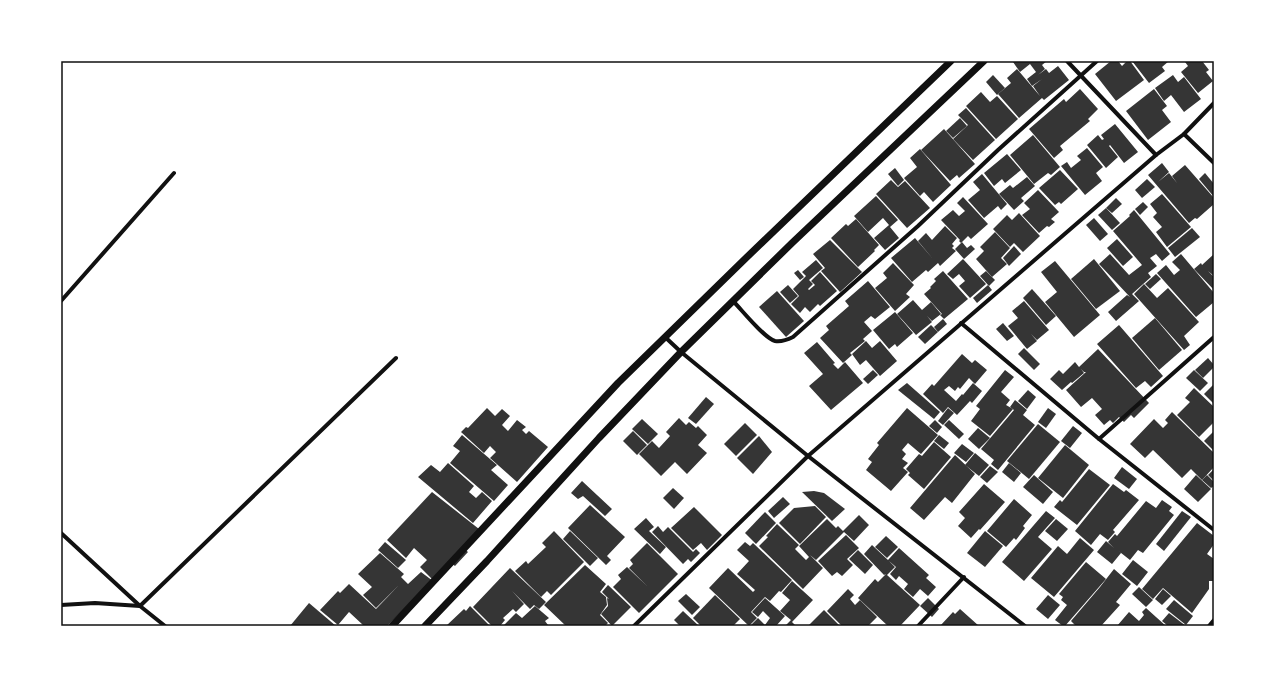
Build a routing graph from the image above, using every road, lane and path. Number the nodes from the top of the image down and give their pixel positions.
1 (951, 61) edge
2 (984, 61) edge
3 (1067, 61) edge
4 (1097, 61) edge
5 (1081, 76) junction
6 (1214, 103) edge
7 (1184, 134) junction
8 (1156, 155) junction
9 (1214, 163) edge
10 (174, 173) dead end
11 (61, 301) edge
12 (733, 301) junction
13 (961, 323) junction
14 (665, 336) junction
15 (1214, 337) edge
16 (681, 352) junction
17 (396, 358) dead end
18 (1099, 439) junction
19 (808, 456) junction
20 (1214, 530) edge
21 (61, 533) edge
22 (964, 577) junction
23 (61, 605) edge
24 (140, 606) junction
25 (1213, 622) edge
26 (165, 626) edge
27 (392, 626) edge
28 (425, 626) edge
29 (634, 626) edge
30 (918, 626) edge
31 (1025, 626) edge
32 (1209, 626) edge

1 - 14 street
2 - 12 street
3 - 5 street
4 - 5 street
5 - 8 street
5 - 12 street
6 - 7 street
7 - 8 street
7 - 9 street
8 - 13 street
10 - 11 street
12 - 16 street
13 - 18 street
13 - 19 street
14 - 16 street
14 - 27 street
15 - 18 street
16 - 19 street
16 - 28 street
17 - 24 street
18 - 20 street
19 - 22 street
19 - 29 street
21 - 24 street
22 - 30 street
22 - 31 street
23 - 24 street
24 - 26 street
25 - 32 street

